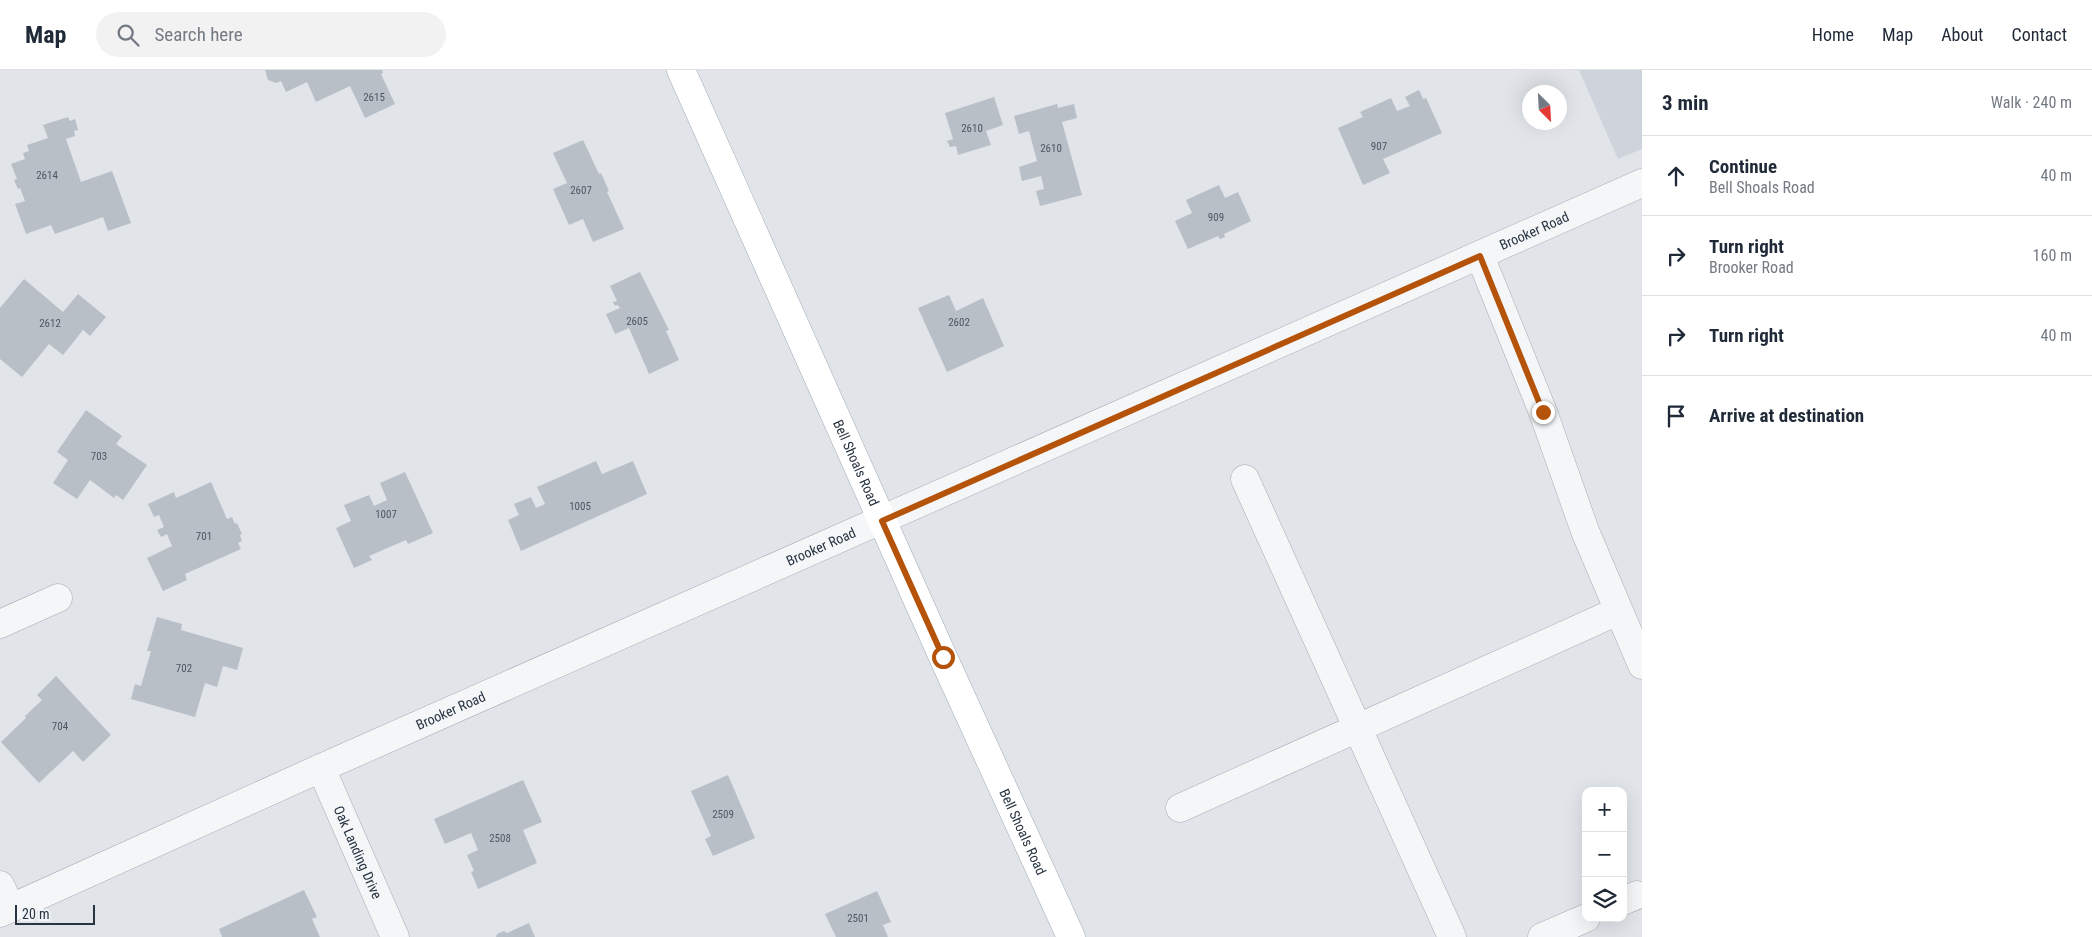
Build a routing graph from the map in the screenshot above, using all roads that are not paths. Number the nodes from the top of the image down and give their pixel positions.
1 (681, 70) edge
2 (1642, 183) edge
3 (1480, 256) junction
4 (1245, 478) dead end
5 (882, 521) junction
6 (58, 598) dead end
7 (1618, 611) junction
8 (0, 624) edge
9 (1642, 665) edge
10 (1358, 728) junction
11 (321, 768) junction
12 (1180, 808) dead end
13 (4, 902) edge
14 (1582, 920) edge
15 (395, 937) edge
16 (1071, 937) edge
17 (1452, 937) edge
18 (1542, 937) edge

1 - 5 main road, Bell Shoals Road
2 - 3 street, Brooker Road
3 - 5 street, Brooker Road
3 - 7 street
4 - 10 street
5 - 11 street, Brooker Road
5 - 16 main road, Bell Shoals Road
6 - 8 street
7 - 9 street
7 - 10 street
10 - 12 street
10 - 17 street
11 - 13 street, Brooker Road
11 - 15 street, Oak Landing Drive
14 - 18 street

